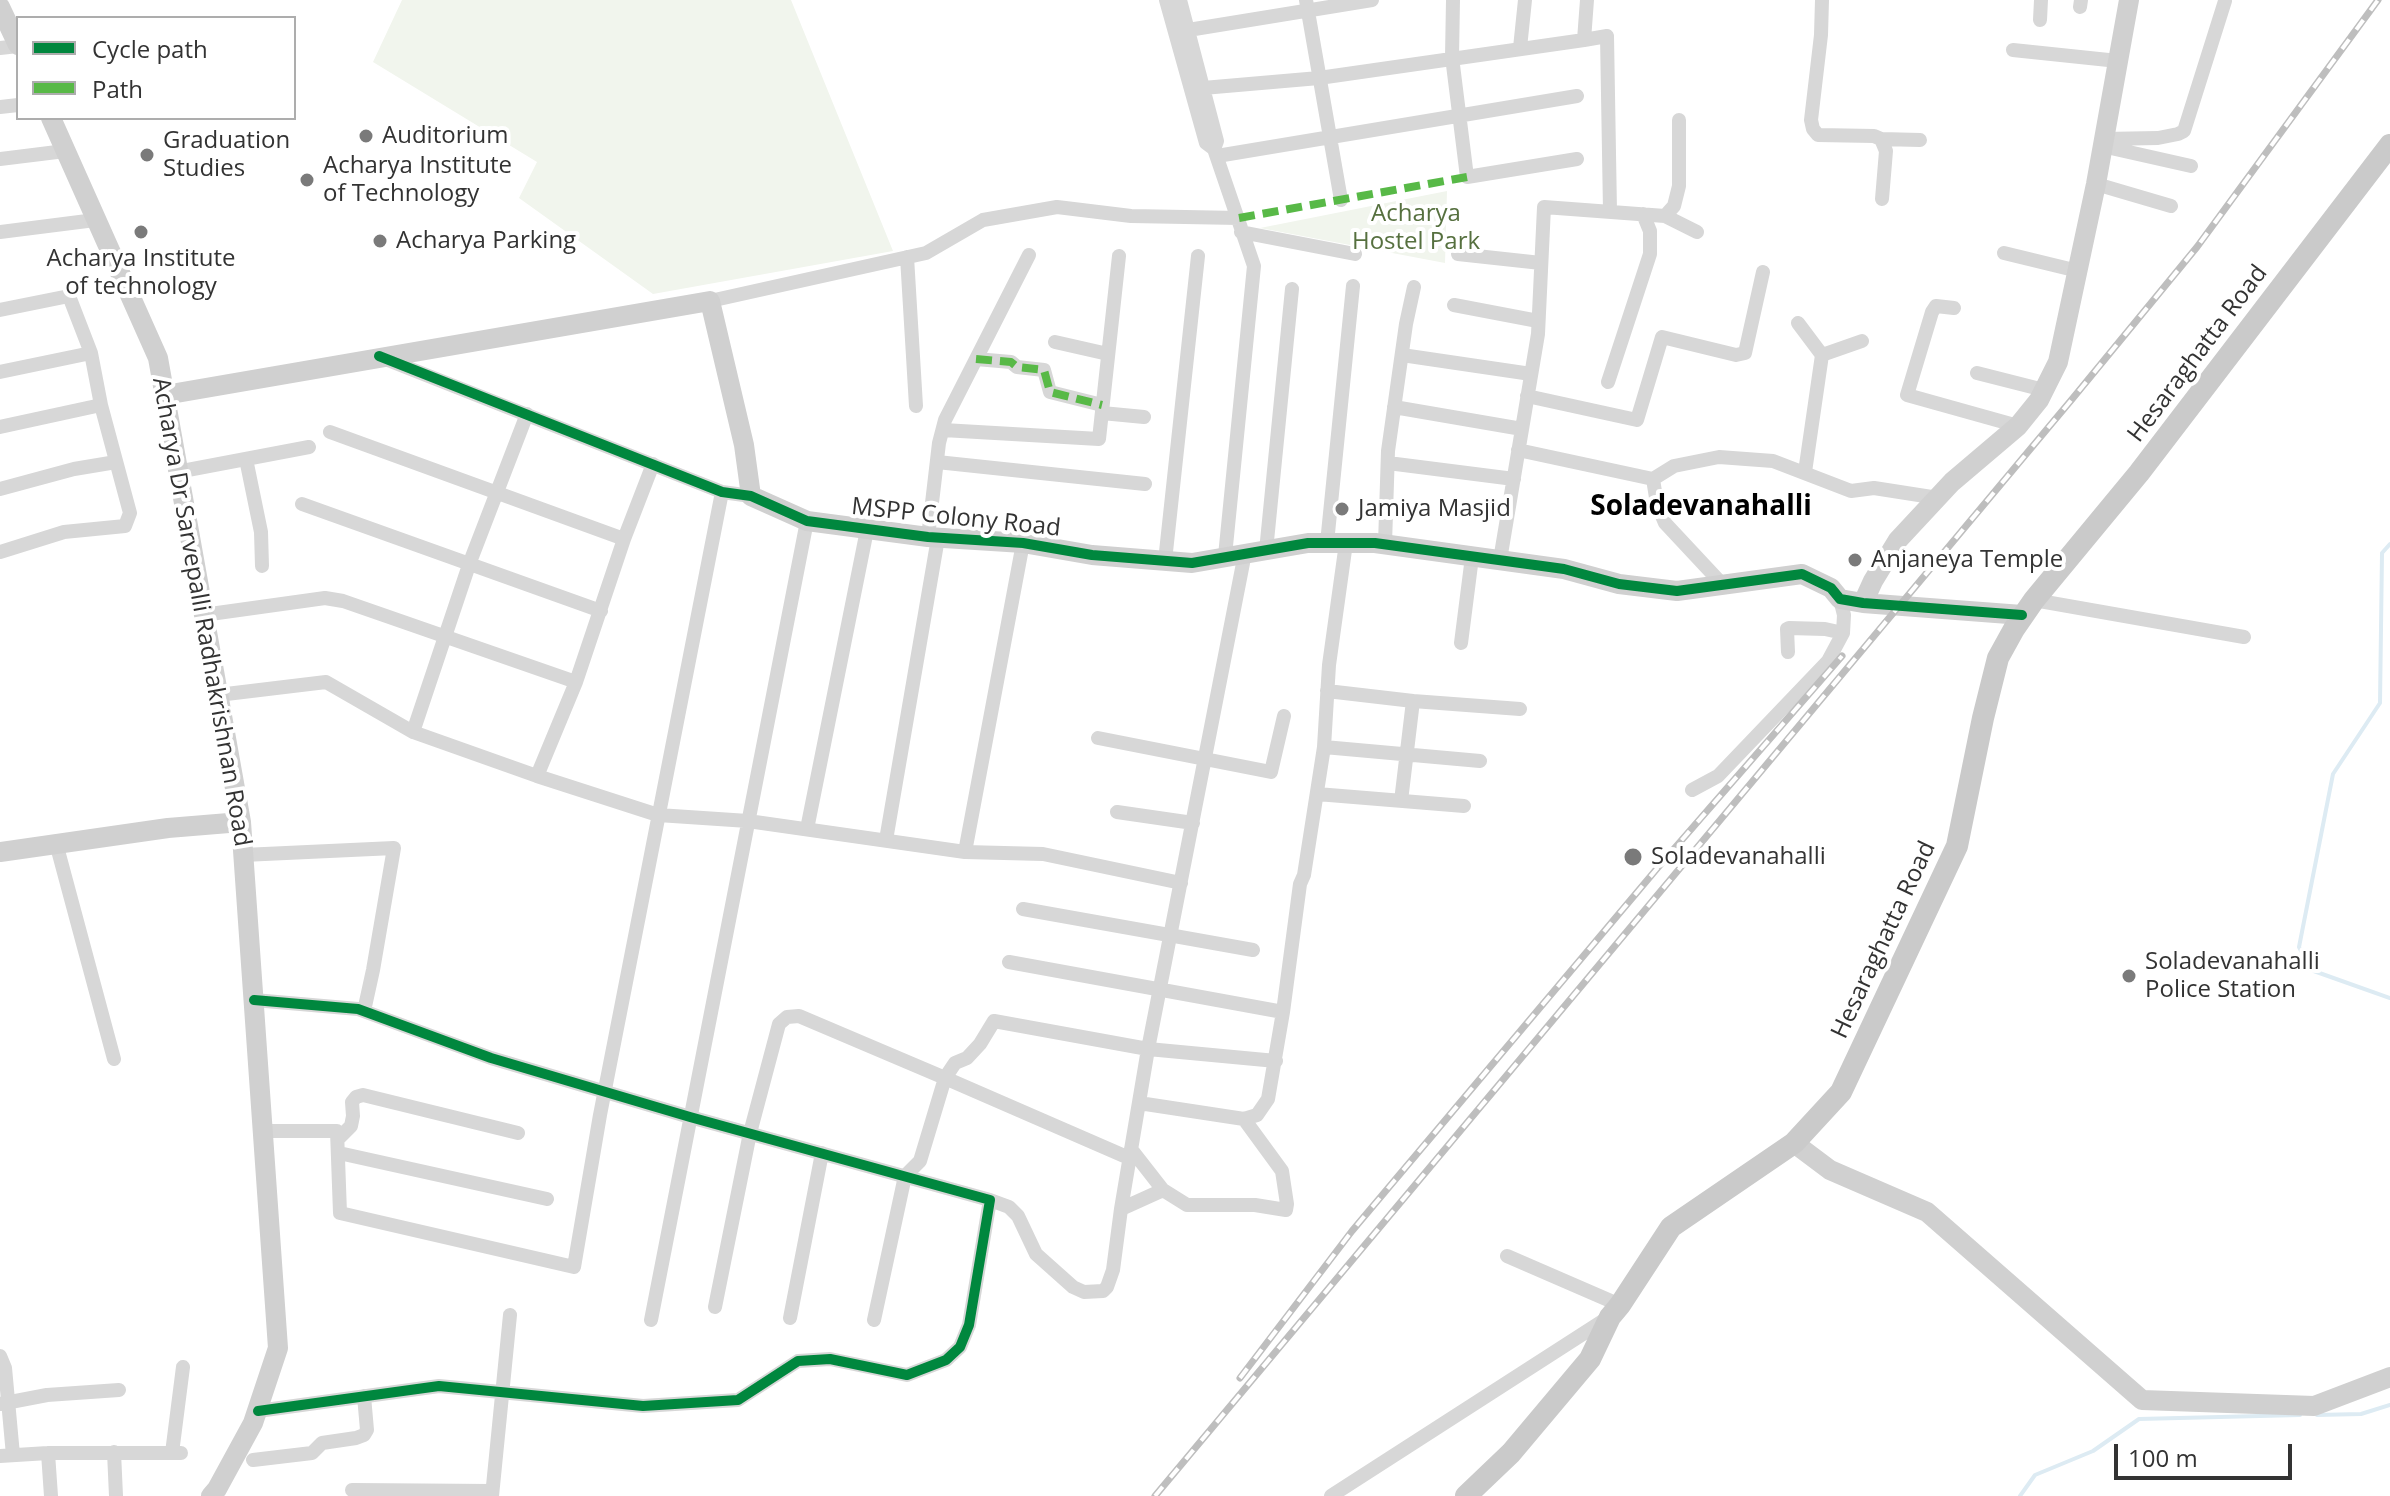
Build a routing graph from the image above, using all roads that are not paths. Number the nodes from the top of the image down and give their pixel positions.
1 (1166, 0) edge
2 (1180, 0) edge
3 (1372, 0) edge
4 (1453, 0) edge
5 (1525, 0) edge
6 (1587, 0) edge
7 (1822, 0) edge
8 (2041, 0) edge
9 (2129, 0) edge
10 (2225, 1) edge
11 (1306, 5) edge
12 (0, 7) edge
13 (2040, 20) dead end
14 (1182, 30) junction
15 (1584, 40) junction
16 (16, 42) edge
17 (1520, 48) junction
18 (2013, 50) dead end
19 (1452, 57) junction
20 (2118, 61) junction
21 (1319, 78) junction
22 (1203, 88) junction
23 (1577, 96) dead end
24 (1458, 116) junction
25 (52, 120) edge
26 (1679, 120) dead end
27 (1328, 138) junction
28 (1881, 139) junction
29 (1920, 140) dead end
30 (2103, 143) junction
31 (2390, 145) edge
32 (65, 151) junction
33 (1215, 152) junction
34 (0, 159) edge
35 (1577, 159) dead end
36 (2191, 166) dead end
37 (2096, 184) junction
38 (1882, 199) dead end
39 (1341, 200) dead end
40 (2171, 206) dead end
41 (1610, 211) junction
42 (1643, 214) junction
43 (1665, 216) junction
44 (95, 220) junction
45 (1240, 225) junction
46 (0, 232) edge
47 (1697, 232) dead end
48 (2004, 253) dead end
49 (1355, 254) dead end
50 (1458, 254) dead end
51 (1029, 255) dead end
52 (1119, 256) dead end
53 (1198, 256) dead end
54 (907, 257) junction
55 (1541, 263) junction
56 (2078, 271) junction
57 (1763, 272) dead end
58 (1353, 286) dead end
59 (1414, 287) dead end
60 (1292, 289) dead end
61 (710, 301) junction
62 (1454, 305) dead end
63 (1954, 308) dead end
64 (0, 310) edge
65 (1538, 321) junction
66 (1798, 323) dead end
67 (1862, 341) dead end
68 (1055, 342) dead end
69 (91, 353) junction
70 (1108, 354) junction
71 (1402, 355) junction
72 (1822, 355) junction
73 (379, 356) junction
74 (976, 359) junction
75 (0, 372) edge
76 (1977, 373) dead end
77 (1531, 374) junction
78 (1608, 382) dead end
79 (2044, 390) junction
80 (165, 395) junction
81 (1527, 396) junction
82 (101, 405) junction
83 (916, 406) dead end
84 (1394, 407) junction
85 (1102, 409) junction
86 (527, 414) junction
87 (1144, 417) dead end
88 (2018, 426) junction
89 (0, 427) edge
90 (1522, 429) junction
91 (943, 430) junction
92 (330, 432) dead end
93 (309, 447) dead end
94 (1518, 450) junction
95 (246, 459) junction
96 (116, 462) junction
97 (937, 462) junction
98 (1388, 463) junction
99 (653, 464) junction
100 (177, 472) junction
101 (1805, 472) junction
102 (1514, 479) junction
103 (1653, 479) junction
104 (1145, 484) dead end
105 (0, 489) edge
106 (722, 492) junction
107 (498, 493) junction
108 (751, 496) junction
109 (1938, 498) junction
110 (302, 504) dead end
111 (807, 521) junction
112 (867, 530) junction
113 (933, 538) junction
114 (624, 539) junction
115 (1023, 543) junction
116 (1337, 543) junction
117 (1385, 544) junction
118 (0, 552) edge
119 (1245, 553) junction
120 (1472, 557) junction
121 (1500, 560) junction
122 (1165, 561) junction
123 (470, 562) junction
124 (262, 566) dead end
125 (1722, 584) junction
126 (1840, 599) junction
127 (1863, 603) junction
128 (2028, 607) junction
129 (601, 611) junction
130 (203, 615) junction
131 (1843, 633) junction
132 (444, 637) junction
133 (2244, 637) dead end
134 (1461, 643) dead end
135 (1788, 652) dead end
136 (576, 682) junction
137 (1327, 691) junction
138 (218, 695) junction
139 (1413, 701) junction
140 (1520, 709) dead end
141 (1284, 716) dead end
142 (413, 732) junction
143 (1098, 738) dead end
144 (1324, 747) junction
145 (1407, 755) junction
146 (1206, 759) junction
147 (1480, 761) dead end
148 (537, 776) junction
149 (1692, 790) dead end
150 (1317, 794) junction
151 (1401, 801) junction
152 (1464, 806) dead end
153 (1117, 812) dead end
154 (658, 815) junction
155 (748, 821) junction
156 (241, 822) junction
157 (1193, 823) junction
158 (807, 829) junction
159 (886, 840) junction
160 (56, 843) junction
161 (0, 852) edge
162 (965, 852) junction
163 (243, 855) junction
164 (1181, 883) junction
165 (1023, 909) dead end
166 (1171, 936) junction
167 (1253, 950) dead end
168 (1009, 962) dead end
169 (1161, 989) junction
170 (254, 1000) junction
171 (364, 1011) junction
172 (1283, 1012) junction
173 (1148, 1049) junction
174 (114, 1059) dead end
175 (1276, 1061) junction
176 (945, 1078) junction
177 (605, 1090) junction
178 (1139, 1103) junction
179 (690, 1117) junction
180 (1244, 1119) junction
181 (264, 1131) junction
182 (518, 1133) dead end
183 (750, 1133) junction
184 (1794, 1143) junction
185 (338, 1146) junction
186 (822, 1153) junction
187 (1130, 1153) junction
188 (905, 1176) junction
189 (1163, 1190) junction
190 (547, 1199) dead end
191 (990, 1200) junction
192 (1121, 1209) junction
193 (1507, 1256) dead end
194 (715, 1307) dead end
195 (1615, 1311) junction
196 (510, 1315) dead end
197 (790, 1318) dead end
198 (651, 1320) dead end
199 (874, 1320) dead end
200 (0, 1356) edge
201 (183, 1367) dead end
202 (2390, 1377) edge
203 (119, 1390) dead end
204 (504, 1391) junction
205 (364, 1396) junction
206 (5, 1403) edge
207 (258, 1411) junction
208 (114, 1452) junction
209 (48, 1453) junction
210 (7, 1456) edge
211 (253, 1460) dead end
212 (352, 1490) dead end
213 (492, 1493) edge
214 (51, 1496) edge
215 (116, 1496) edge
216 (211, 1496) edge
217 (1331, 1496) edge
218 (1466, 1496) edge

1 - 14 street
2 - 14 street
3 - 11 street
4 - 19 street
5 - 17 street
6 - 15 street
7 - 28 street
8 - 13 street
9 - 20 street
10 - 30 street
11 - 14 street
11 - 21 street
12 - 16 street
14 - 22 street
14 - 33 street
15 - 17 street
15 - 41 street
17 - 19 street
18 - 20 street
19 - 21 street
19 - 24 street
20 - 30 street
21 - 22 street
21 - 27 street
22 - 33 street
23 - 24 street
24 - 27 street
24 - 35 street
25 - 32 street, Acharya Dr Sarvepalli Radhakrishnan Road
26 - 43 street
27 - 33 street
27 - 39 street
28 - 29 street
28 - 38 street
30 - 36 street
30 - 37 street
31 - 128 main road, Hesaraghatta Road
32 - 34 street
32 - 44 street, Acharya Dr Sarvepalli Radhakrishnan Road
33 - 45 street
37 - 40 street
37 - 56 street
41 - 42 street
41 - 55 street
42 - 43 street
42 - 78 street
43 - 47 street
44 - 46 street
44 - 80 street, Acharya Dr Sarvepalli Radhakrishnan Road
45 - 49 street
45 - 54 street
45 - 119 street
48 - 56 street
50 - 55 street
51 - 74 street
52 - 70 street
53 - 122 street
54 - 61 street
54 - 83 street
55 - 65 street
56 - 79 street
57 - 81 street
58 - 116 street
59 - 71 street
60 - 119 street
61 - 73 street
61 - 108 street
62 - 65 street
63 - 88 street
64 - 69 street
65 - 77 street
66 - 72 street
67 - 72 street
68 - 70 street
69 - 75 street
69 - 82 street
70 - 85 street
71 - 77 street
71 - 84 street
72 - 101 street
73 - 80 street
73 - 86 street, MSPP Colony Road
74 - 85 street
74 - 91 street
76 - 79 street
77 - 81 street
79 - 88 street
80 - 100 street, Acharya Dr Sarvepalli Radhakrishnan Road
81 - 90 street
82 - 89 street
82 - 96 street
84 - 90 street
84 - 98 street
85 - 87 street
85 - 91 street
86 - 99 street, MSPP Colony Road
86 - 107 street
88 - 109 street
90 - 94 street
91 - 97 street
92 - 107 street
93 - 95 street
94 - 102 street
94 - 103 street
95 - 100 street
95 - 124 street
96 - 105 street
96 - 118 street
97 - 104 street
97 - 113 street
98 - 102 street
98 - 117 street
99 - 106 street, MSPP Colony Road
99 - 114 street
100 - 130 street, Acharya Dr Sarvepalli Radhakrishnan Road
101 - 103 street
101 - 109 street
102 - 121 street
103 - 125 street
106 - 108 street, MSPP Colony Road
106 - 154 street
107 - 114 street
107 - 123 street
108 - 111 street, MSPP Colony Road
109 - 127 street
110 - 123 street
111 - 112 street, MSPP Colony Road
111 - 155 street
112 - 113 street, MSPP Colony Road
112 - 158 street
113 - 115 street, MSPP Colony Road
113 - 159 street
114 - 129 street
115 - 122 street, MSPP Colony Road
115 - 162 street
116 - 117 street, MSPP Colony Road
116 - 119 street, MSPP Colony Road
116 - 137 street
117 - 120 street, MSPP Colony Road
119 - 122 street, MSPP Colony Road
119 - 146 street
120 - 121 street, MSPP Colony Road
120 - 134 street
121 - 125 street, MSPP Colony Road
123 - 129 street
123 - 132 street
125 - 126 street, MSPP Colony Road
126 - 127 street, MSPP Colony Road
126 - 131 street
127 - 128 street, MSPP Colony Road
128 - 133 street
128 - 184 main road, Hesaraghatta Road
129 - 136 street
130 - 132 street
130 - 138 street, Acharya Dr Sarvepalli Radhakrishnan Road
131 - 135 street
131 - 149 street
132 - 136 street
132 - 142 street
136 - 148 street
137 - 139 street
137 - 144 street
138 - 142 street
138 - 156 street, Acharya Dr Sarvepalli Radhakrishnan Road
139 - 140 street
139 - 145 street
141 - 146 street
142 - 148 street
143 - 146 street
144 - 145 street
144 - 150 street
145 - 147 street
145 - 151 street
146 - 157 street
148 - 154 street
150 - 151 street
150 - 172 street
151 - 152 street
153 - 157 street
154 - 155 street
154 - 177 street
155 - 158 street
155 - 179 street
156 - 160 street
156 - 163 street, Acharya Dr Sarvepalli Radhakrishnan Road
157 - 164 street
158 - 159 street
159 - 162 street
160 - 161 street
160 - 174 street
162 - 164 street
163 - 170 street, Acharya Dr Sarvepalli Radhakrishnan Road
163 - 171 street
164 - 166 street
165 - 166 street
166 - 167 street
166 - 169 street
168 - 169 street
169 - 172 street
169 - 173 street
170 - 171 street
170 - 181 street, Acharya Dr Sarvepalli Radhakrishnan Road
171 - 177 street
172 - 175 street
173 - 175 street
173 - 176 street
173 - 178 street
175 - 180 street
176 - 183 street
176 - 187 street
176 - 188 street
177 - 179 street
177 - 185 street
178 - 180 street
178 - 187 street
179 - 183 street
179 - 198 street
180 - 189 street
181 - 185 street
181 - 207 street, Acharya Dr Sarvepalli Radhakrishnan Road
182 - 185 street
183 - 186 street
183 - 194 street
184 - 195 main road, Hesaraghatta Road
184 - 202 street
185 - 190 street
186 - 188 street
186 - 197 street
187 - 189 street
187 - 192 street
188 - 191 street
188 - 199 street
189 - 192 street
191 - 192 street
191 - 204 street
193 - 195 street
195 - 217 street
195 - 218 main road, Hesaraghatta Road
196 - 204 street
200 - 206 street
201 - 208 street
203 - 206 street
204 - 205 street
204 - 213 street
205 - 207 street
205 - 211 street
206 - 210 street
207 - 216 street, Acharya Dr Sarvepalli Radhakrishnan Road
208 - 209 street
208 - 215 street
209 - 210 street
209 - 214 street
212 - 213 street

